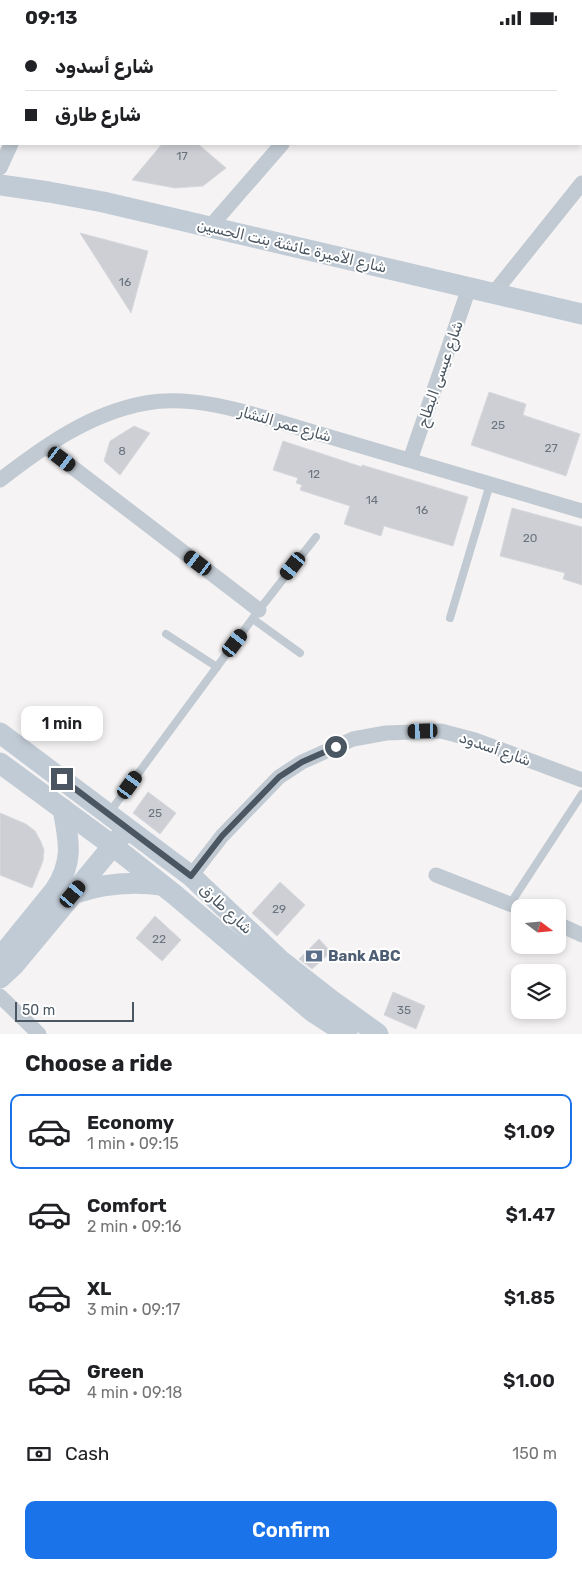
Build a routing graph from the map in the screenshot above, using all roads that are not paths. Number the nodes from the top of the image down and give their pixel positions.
1 (11, 145) edge
2 (281, 145) edge
3 (0, 168) edge
4 (582, 183) edge
5 (0, 185) edge
6 (209, 228) junction
7 (469, 288) junction
8 (494, 294) junction
9 (582, 314) edge
10 (46, 447) junction
11 (410, 459) junction
12 (0, 480) edge
13 (490, 484) junction
14 (582, 511) edge
15 (316, 537) dead end
16 (256, 614) junction
17 (450, 618) dead end
18 (166, 634) dead end
19 (300, 653) dead end
20 (217, 667) junction
21 (0, 733) edge
22 (0, 763) edge
23 (582, 780) edge
24 (582, 794) edge
25 (63, 809) junction
26 (108, 814) junction
27 (128, 829) junction
28 (113, 846) junction
29 (436, 875) dead end
30 (191, 876) junction
31 (162, 885) junction
32 (73, 894) junction
33 (519, 899) edge
34 (511, 904) edge
35 (566, 928) edge
36 (582, 935) edge
37 (0, 961) edge
38 (0, 979) edge
39 (0, 996) edge
40 (39, 1034) edge
41 (347, 1034) edge
42 (378, 1034) edge

1 - 3 street
2 - 6 street
4 - 8 street
5 - 6 street, شارع الأميرة عائشة بنت الحسين
6 - 7 street, شارع الأميرة عائشة بنت الحسين
7 - 8 street, شارع الأميرة عائشة بنت الحسين
7 - 11 street, شارع عيسى البطاح
8 - 9 street, شارع الأميرة عائشة بنت الحسين
10 - 11 street, شارع عمر النشار
10 - 12 street, شارع عمر النشار
10 - 16 street
11 - 13 street, شارع عمر النشار
13 - 14 street, شارع عمر النشار
13 - 17 lane
15 - 16 lane
16 - 19 lane
16 - 20 lane
18 - 20 lane
20 - 26 lane
21 - 26 street, شارع طارق
22 - 25 street, شارع طارق
23 - 30 street, شارع أسدود
24 - 33 lane
25 - 28 street, شارع طارق
25 - 37 street
26 - 27 street, شارع طارق
27 - 28 street
27 - 30 street, شارع طارق
28 - 31 street, شارع طارق
28 - 32 street
29 - 34 street
30 - 42 street, شارع طارق
31 - 32 street
31 - 41 street, شارع طارق
32 - 38 street
35 - 36 street
39 - 40 street

